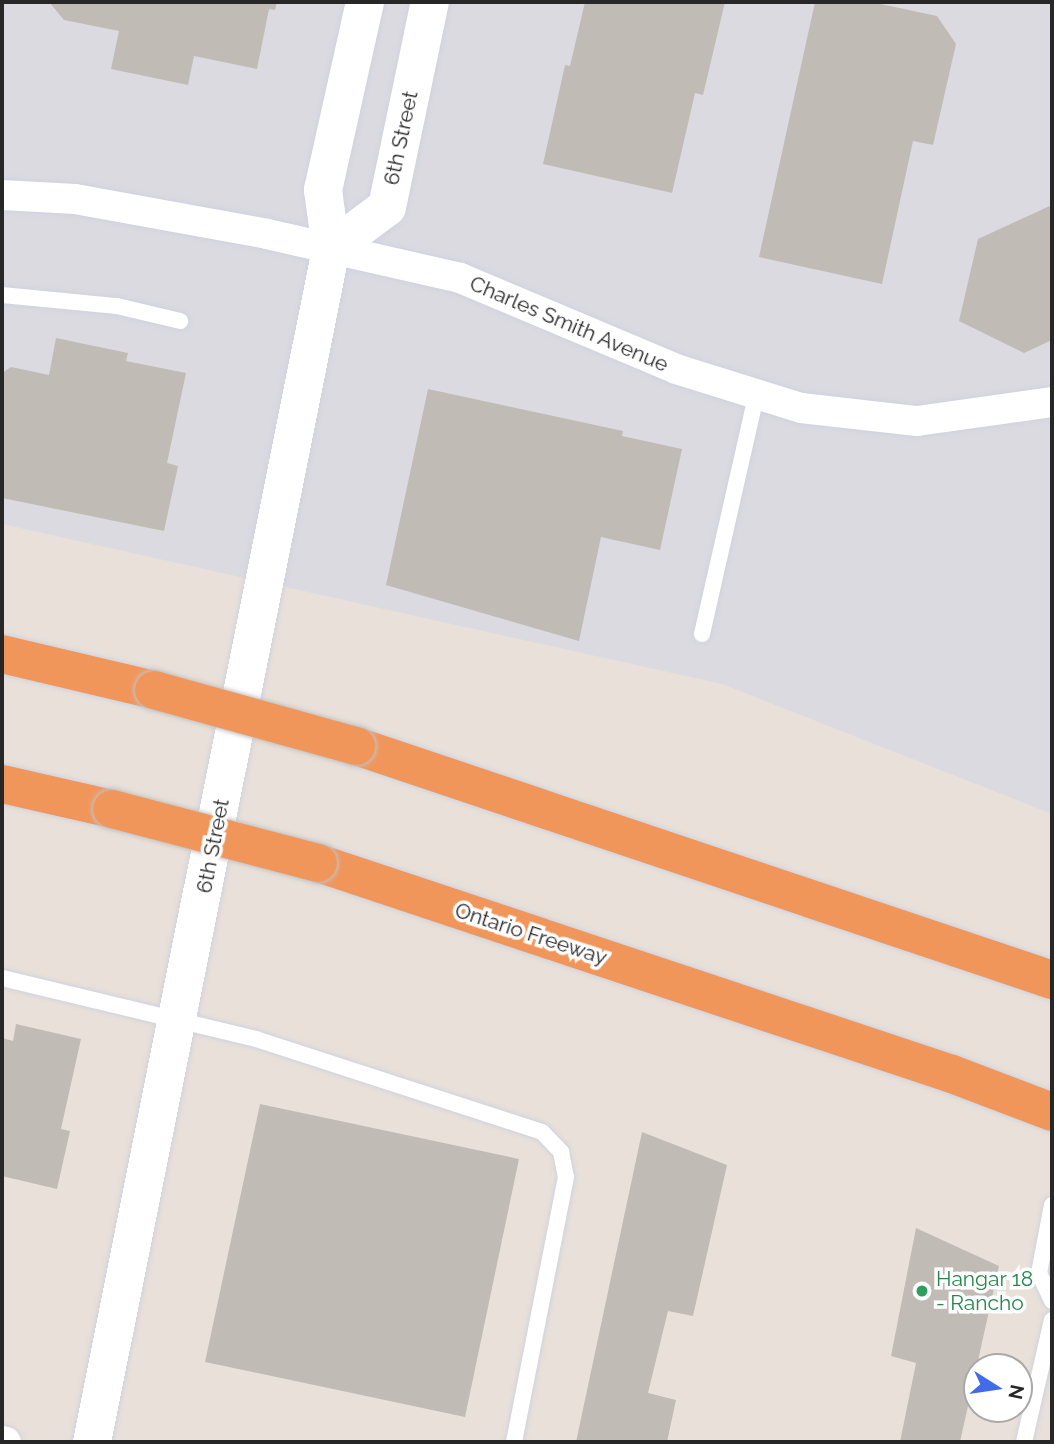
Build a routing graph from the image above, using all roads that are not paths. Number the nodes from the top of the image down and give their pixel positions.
1 (365, 2) edge
2 (430, 2) edge
3 (2, 195) edge
4 (331, 249) junction
5 (2, 295) edge
6 (180, 321) dead end
7 (756, 396) junction
8 (1052, 402) edge
9 (702, 634) dead end
10 (2, 654) edge
11 (2, 784) edge
12 (2, 978) edge
13 (1052, 980) edge
14 (178, 1021) junction
15 (1052, 1112) edge
16 (1052, 1205) edge
17 (1052, 1301) edge
18 (1052, 1320) edge
19 (92, 1442) edge
20 (514, 1442) edge
21 (1024, 1442) edge

1 - 4 street, 6th Street
2 - 4 street, 6th Street
3 - 4 street, Charles Smith Avenue
4 - 7 street, Charles Smith Avenue
4 - 14 street, 6th Street
5 - 6 lane
7 - 8 street, Charles Smith Avenue
7 - 9 lane
10 - 13 highway, bridge
11 - 15 highway, Ontario Freeway, bridge
12 - 14 lane
14 - 19 street, 6th Street
14 - 20 lane
16 - 17 lane
18 - 21 lane

